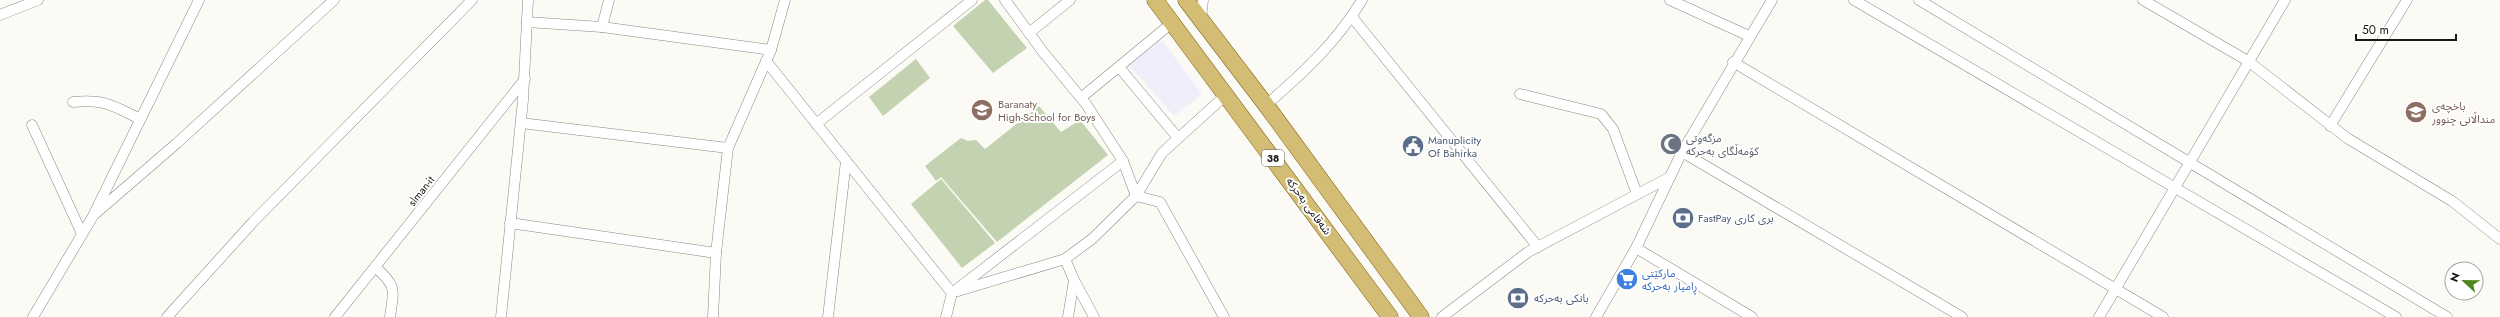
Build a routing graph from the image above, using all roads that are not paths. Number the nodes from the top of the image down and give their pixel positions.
1 (38, 0) edge
2 (199, 0) edge
3 (334, 0) edge
4 (472, 0) edge
5 (528, 0) edge
6 (609, 0) edge
7 (785, 0) edge
8 (972, 0) edge
9 (1005, 0) edge
10 (1070, 0) edge
11 (1155, 0) edge
12 (1186, 0) edge
13 (1203, 0) edge
14 (1362, 0) edge
15 (1670, 0) edge
16 (1772, 0) edge
17 (1854, 0) edge
18 (1919, 0) edge
19 (2143, 0) edge
20 (2285, 0) edge
21 (2407, 0) edge
22 (0, 15) edge
23 (1352, 17) junction
24 (1201, 18) junction
25 (527, 22) junction
26 (1172, 22) junction
27 (602, 27) junction
28 (1029, 33) junction
29 (1749, 36) junction
30 (771, 50) junction
31 (2248, 60) junction
32 (766, 61) junction
33 (1733, 62) junction
34 (1119, 67) junction
35 (524, 79) junction
36 (1227, 94) junction
37 (1520, 94) dead end
38 (1082, 97) junction
39 (73, 102) dead end
40 (1266, 104) junction
41 (140, 119) junction
42 (521, 123) junction
43 (816, 124) junction
44 (32, 125) dead end
45 (2330, 126) junction
46 (1178, 138) junction
47 (728, 148) junction
48 (1682, 152) junction
49 (846, 161) junction
50 (1123, 161) junction
51 (2189, 161) junction
52 (1670, 177) junction
53 (2174, 188) junction
54 (1637, 194) junction
55 (1136, 196) junction
56 (92, 216) junction
57 (510, 223) junction
58 (82, 234) junction
59 (2500, 239) edge
60 (1538, 247) junction
61 (1636, 248) junction
62 (716, 253) junction
63 (1065, 258) junction
64 (375, 267) junction
65 (1074, 280) junction
66 (2115, 288) junction
67 (952, 293) junction
68 (34, 315) edge
69 (24, 317) edge
70 (167, 317) edge
71 (334, 317) edge
72 (390, 317) edge
73 (501, 317) edge
74 (713, 317) edge
75 (828, 317) edge
76 (946, 317) edge
77 (1068, 317) edge
78 (1094, 317) edge
79 (1224, 317) edge
80 (1390, 317) edge
81 (1421, 317) edge
82 (1442, 317) edge
83 (1596, 317) edge
84 (1752, 317) edge
85 (1962, 317) edge
86 (2099, 317) edge
87 (2163, 317) edge
88 (2396, 317) edge
89 (2447, 317) edge

1 - 22 street
2 - 41 street
3 - 56 street
4 - 70 street
5 - 25 street
6 - 27 street
7 - 30 street
8 - 43 street
9 - 28 street
10 - 28 street
11 - 26 main road, شەقامی بەحرکە / 38
12 - 24 main road, 38
13 - 24 street
14 - 23 street
15 - 29 street
16 - 29 street
17 - 53 street
18 - 51 street
19 - 31 street
20 - 31 street
21 - 45 street
23 - 40 street
23 - 60 street
24 - 40 main road, 38
25 - 27 street
25 - 35 street
26 - 34 street
26 - 36 main road, شەقامی بەحرکە / 38
27 - 30 street
28 - 38 street
29 - 33 street
30 - 32 street
31 - 45 street
31 - 51 street
32 - 43 street
32 - 47 street
33 - 48 street
33 - 66 street
34 - 38 street
34 - 46 street
35 - 42 street
35 - 64 street, slman-it
36 - 46 street
36 - 80 main road, شەقامی بەحرکە / 38
37 - 54 street
38 - 50 street
39 - 41 street
40 - 81 main road, 38
41 - 56 street
42 - 47 street
42 - 57 street
43 - 49 street
44 - 58 street
45 - 59 street
46 - 55 street
47 - 62 street
48 - 52 street
48 - 85 street
49 - 67 street
49 - 75 street
50 - 55 street
50 - 67 street
51 - 53 street
51 - 89 street
52 - 54 street
52 - 61 street
53 - 66 street
53 - 88 street
54 - 60 street
55 - 63 street
55 - 79 street
56 - 58 street
57 - 62 street
57 - 73 street
58 - 68 street
60 - 82 street
61 - 83 street
61 - 84 street
62 - 74 street
63 - 65 street
63 - 67 street
64 - 71 street, slman-it
64 - 72 street
65 - 77 street
65 - 78 street
66 - 86 street
66 - 87 street
67 - 76 street
68 - 69 street

